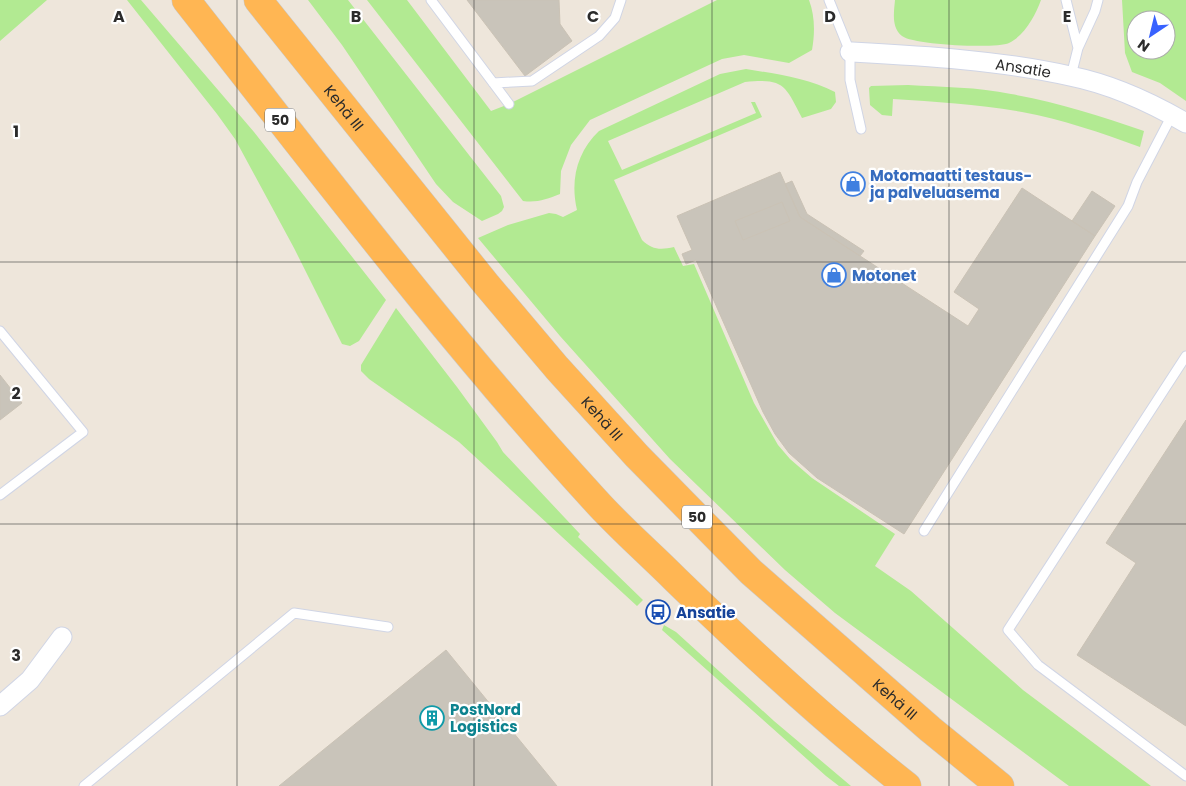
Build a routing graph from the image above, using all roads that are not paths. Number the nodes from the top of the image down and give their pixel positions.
1 (186, 0) edge
2 (258, 0) edge
3 (431, 0) edge
4 (621, 0) edge
5 (829, 0) edge
6 (1066, 0) edge
7 (1098, 0) edge
8 (1078, 48) junction
9 (850, 52) junction
10 (1071, 76) junction
11 (493, 84) junction
12 (509, 104) dead end
13 (1179, 119) edge
14 (861, 129) dead end
15 (0, 331) edge
16 (1186, 356) edge
17 (0, 495) edge
18 (924, 531) dead end
19 (388, 627) dead end
20 (62, 637) dead end
21 (0, 706) edge
22 (1186, 776) edge
23 (84, 786) edge
24 (907, 786) edge
25 (1000, 786) edge

1 - 24 highway, 50
2 - 25 highway, Kehä III / 50
3 - 11 lane
4 - 11 lane
5 - 9 lane
6 - 8 lane
7 - 8 lane
8 - 10 lane
9 - 10 street, Ansatie
9 - 14 lane
10 - 13 street, Ansatie
11 - 12 lane
13 - 18 lane
15 - 17 lane
16 - 22 lane
19 - 23 lane
20 - 21 street

